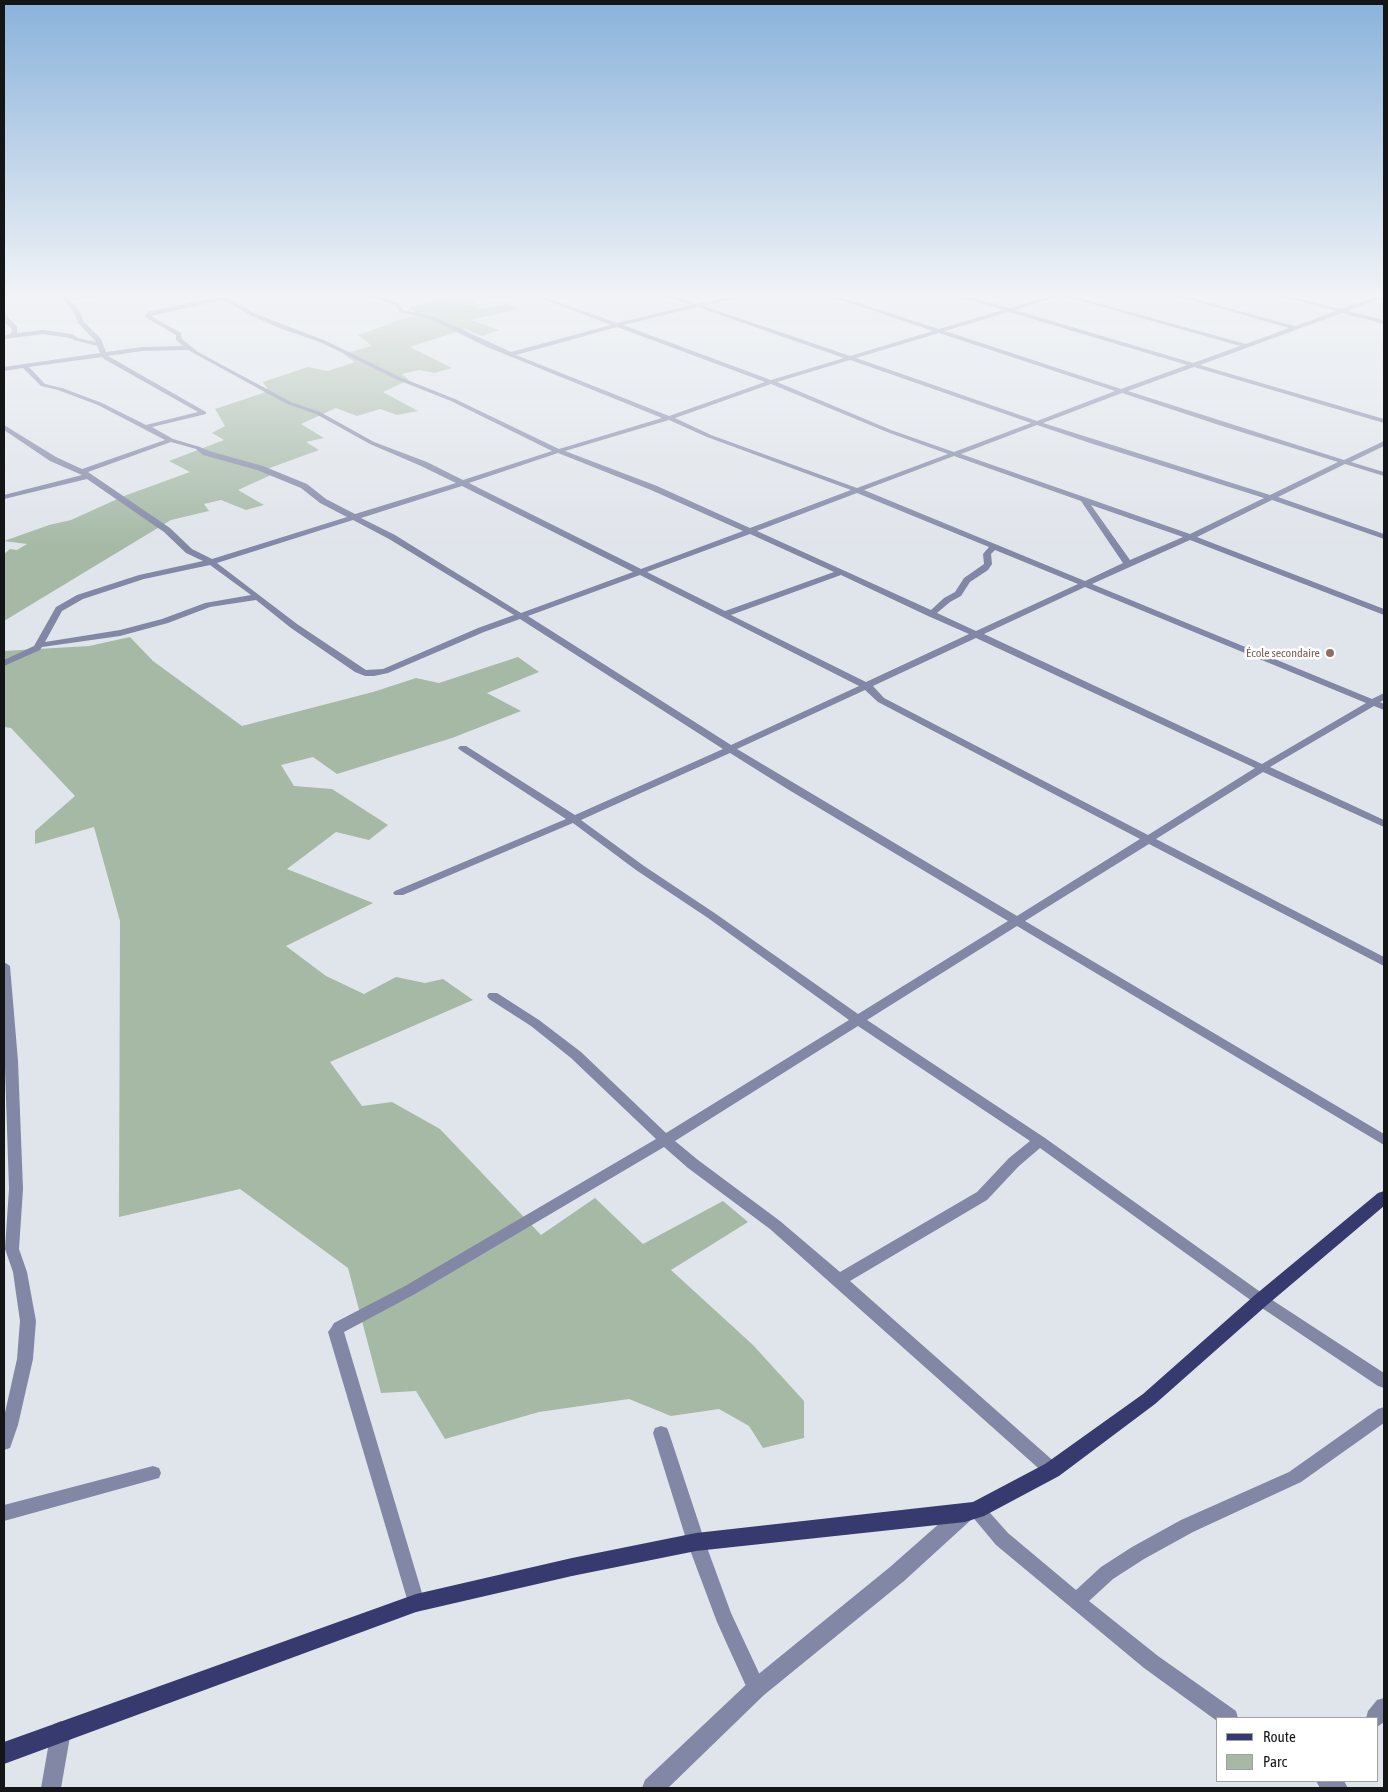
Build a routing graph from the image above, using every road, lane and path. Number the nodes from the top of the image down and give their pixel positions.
1 (38, 380) edge
2 (144, 380) edge
3 (247, 380) edge
4 (402, 380) edge
5 (575, 380) edge
6 (764, 380) edge
7 (779, 380) edge
8 (912, 380) edge
9 (1087, 380) edge
10 (1153, 380) edge
11 (1244, 380) edge
12 (771, 382) junction
13 (1122, 391) junction
14 (669, 418) junction
15 (1384, 421) edge
16 (1039, 424) junction
17 (145, 427) junction
18 (4, 428) edge
19 (171, 440) junction
20 (1384, 443) edge
21 (558, 450) junction
22 (956, 454) junction
23 (1346, 462) junction
24 (85, 474) junction
25 (1384, 474) edge
26 (463, 483) junction
27 (859, 491) junction
28 (4, 497) edge
29 (1272, 498) junction
30 (1084, 500) junction
31 (355, 516) junction
32 (748, 532) junction
33 (1190, 537) junction
34 (1384, 537) edge
35 (993, 548) junction
36 (210, 562) junction
37 (1128, 564) junction
38 (640, 572) junction
39 (841, 572) junction
40 (1085, 584) junction
41 (256, 597) junction
42 (1384, 612) edge
43 (725, 614) junction
44 (931, 614) junction
45 (521, 617) junction
46 (975, 635) junction
47 (40, 645) junction
48 (4, 663) edge
49 (867, 686) junction
50 (1384, 696) edge
51 (1373, 703) junction
52 (1384, 707) edge
53 (463, 748) dead end
54 (730, 749) junction
55 (1264, 767) junction
56 (574, 820) junction
57 (1384, 824) edge
58 (1147, 840) junction
59 (399, 893) dead end
60 (1018, 922) junction
61 (1384, 962) edge
62 (4, 966) edge
63 (493, 996) dead end
64 (858, 1020) junction
65 (666, 1140) junction
66 (1384, 1140) edge
67 (1040, 1141) junction
68 (1384, 1197) edge
69 (839, 1280) junction
70 (1261, 1300) junction
71 (1384, 1381) edge
72 (1384, 1414) edge
73 (661, 1433) dead end
74 (4, 1443) edge
75 (1052, 1470) junction
76 (153, 1473) dead end
77 (971, 1512) junction
78 (4, 1513) edge
79 (696, 1542) junction
80 (1076, 1601) junction
81 (416, 1603) junction
82 (757, 1688) junction
83 (1384, 1707) edge
84 (1228, 1717) edge
85 (1376, 1717) edge
86 (61, 1730) junction
87 (4, 1753) edge
88 (50, 1788) edge
89 (653, 1788) edge

1 - 17 street
2 - 17 street
3 - 26 street
4 - 21 street
5 - 14 street
6 - 12 street
7 - 12 street
8 - 16 street
9 - 13 street
10 - 13 street
11 - 15 street
12 - 14 street
12 - 22 street
13 - 16 street
13 - 23 street
14 - 21 street
14 - 27 street
16 - 22 street
16 - 29 street
17 - 19 street
18 - 24 street
19 - 24 street
19 - 31 street
20 - 23 street
21 - 26 street
21 - 32 street
22 - 27 street
22 - 30 street
23 - 25 street
23 - 29 street
24 - 28 street
24 - 36 street
26 - 31 street
26 - 38 street
27 - 32 street
27 - 35 street
29 - 33 street
29 - 34 street
30 - 33 street
30 - 37 street
31 - 36 street
31 - 45 street
32 - 38 street
32 - 39 street
33 - 37 street
33 - 42 street
35 - 40 street
35 - 44 street
36 - 41 street
36 - 47 street
37 - 40 street
38 - 43 street
38 - 45 street
39 - 43 street
39 - 44 street
40 - 46 street
40 - 51 street
41 - 45 street
41 - 47 street
43 - 49 street
44 - 46 street
45 - 54 street
46 - 49 street
46 - 55 street
47 - 48 street
49 - 54 street
49 - 58 street
50 - 51 street
51 - 52 street
51 - 55 street
53 - 56 street
54 - 56 street
54 - 60 street
55 - 57 street
55 - 58 street
56 - 59 street
56 - 64 street
58 - 60 street
58 - 61 street
60 - 64 street
60 - 66 street
62 - 74 street
63 - 65 street
64 - 65 street
64 - 67 street
65 - 69 street
65 - 81 street
67 - 69 street
67 - 70 street
68 - 70 main road
69 - 75 street
70 - 71 street
70 - 75 main road
72 - 80 street
73 - 79 street
75 - 77 main road
76 - 78 street
77 - 79 main road
77 - 80 street
77 - 82 street
79 - 81 main road
79 - 82 street
80 - 84 street
81 - 86 main road
82 - 89 street
83 - 85 street
86 - 87 main road
86 - 88 street

